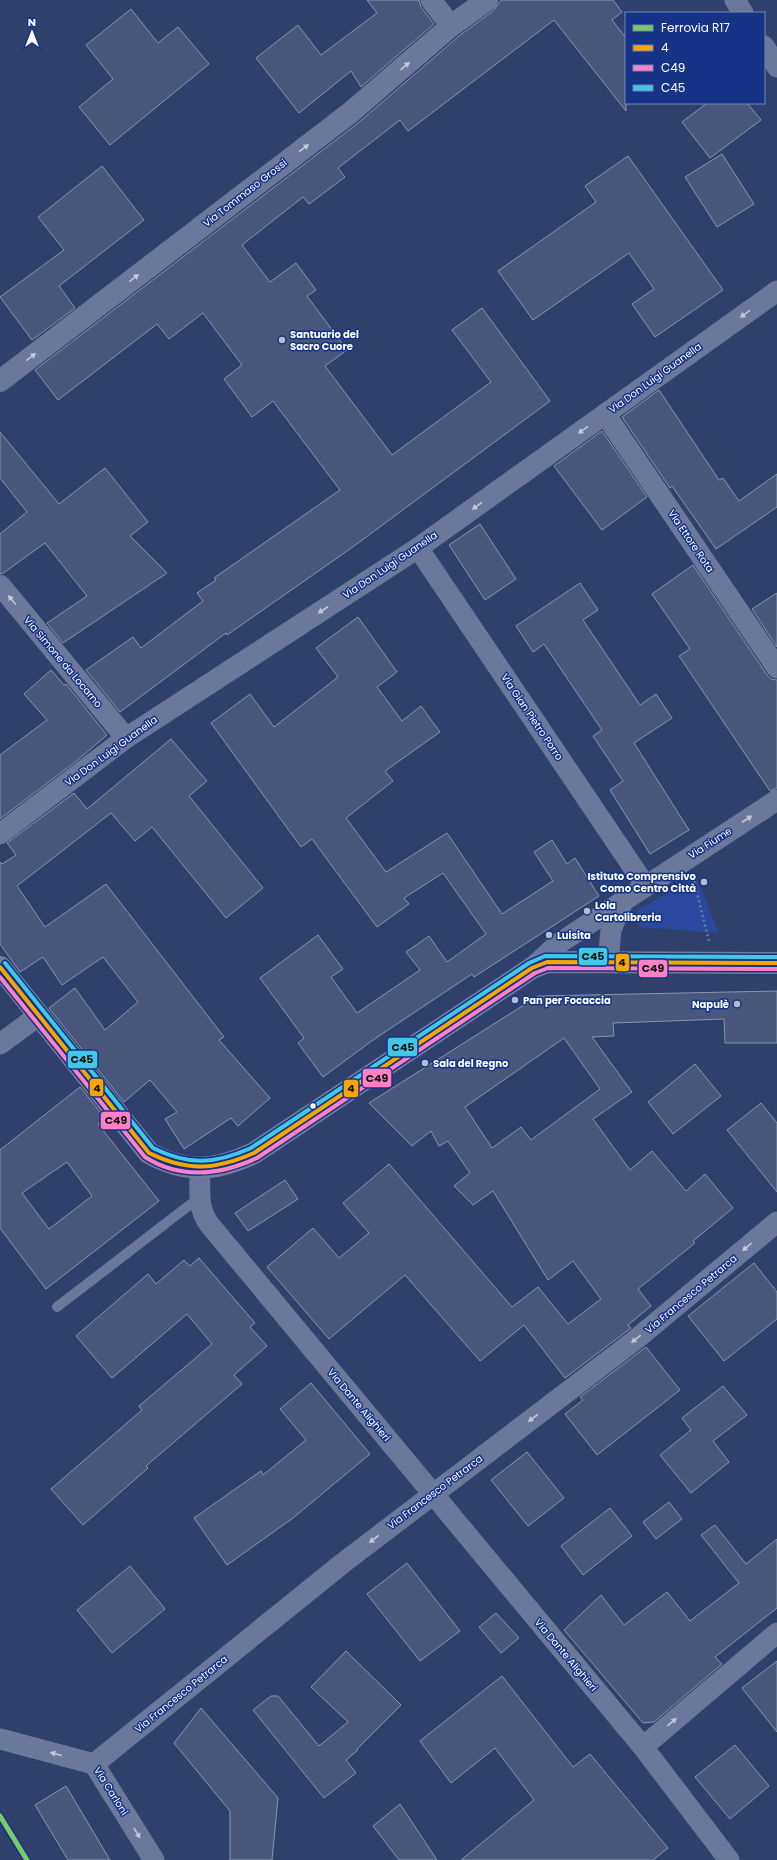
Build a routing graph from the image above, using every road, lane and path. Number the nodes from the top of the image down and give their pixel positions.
1 (431, 0) edge
2 (487, 0) edge
3 (735, 0) edge
4 (742, 12) edge
5 (451, 26) junction
6 (765, 48) edge
7 (777, 67) edge
8 (777, 291) edge
9 (0, 381) edge
10 (605, 414) junction
11 (418, 548) junction
12 (0, 585) edge
13 (777, 668) edge
14 (126, 738) junction
15 (777, 800) edge
16 (0, 834) edge
17 (682, 861) junction
18 (645, 885) junction
19 (623, 900) junction
20 (608, 962) junction
21 (712, 963) junction
22 (777, 963) edge
23 (0, 967) edge
24 (532, 968) junction
25 (38, 1016) junction
26 (0, 1044) edge
27 (200, 1168) junction
28 (200, 1197) junction
29 (777, 1222) edge
30 (57, 1307) dead end
31 (433, 1494) junction
32 (777, 1634) edge
33 (0, 1739) edge
34 (643, 1747) junction
35 (94, 1764) junction
36 (154, 1860) edge
37 (729, 1860) edge

1 - 5 street
2 - 5 street, Via Tommaso Grossi
3 - 4 street
9 -> 5 street, Via Tommaso Grossi
6 - 7 street
8 -> 10 street, Via Don Luigi Guanella
10 -> 11 street, Via Don Luigi Guanella
10 - 13 street, Via Ettore Rota
11 -> 14 street, Via Don Luigi Guanella
11 - 18 street, Via Gian Pietro Porro
14 -> 12 street, Via Simone da Locarno
14 - 16 street, Via Don Luigi Guanella
17 -> 15 street, Via Fiume
17 - 18 street, Via Fiume
17 - 21 path
18 - 19 street, Via Fiume
19 - 20 street
19 - 24 street, Via Fiume
20 - 21 main road
20 - 24 main road
21 - 22 main road
23 - 25 main road
24 - 27 main road
25 - 26 street
25 - 27 main road
27 - 28 street, Via Dante Alighieri
28 - 30 lane
28 - 31 street, Via Dante Alighieri
29 -> 31 street, Via Francesco Petrarca
31 - 34 street, Via Dante Alighieri
31 -> 35 street, Via Francesco Petrarca
34 -> 32 street
35 -> 33 street, Via Carloni
34 - 37 street, Via Dante Alighieri
35 -> 36 street, Via Carloni

